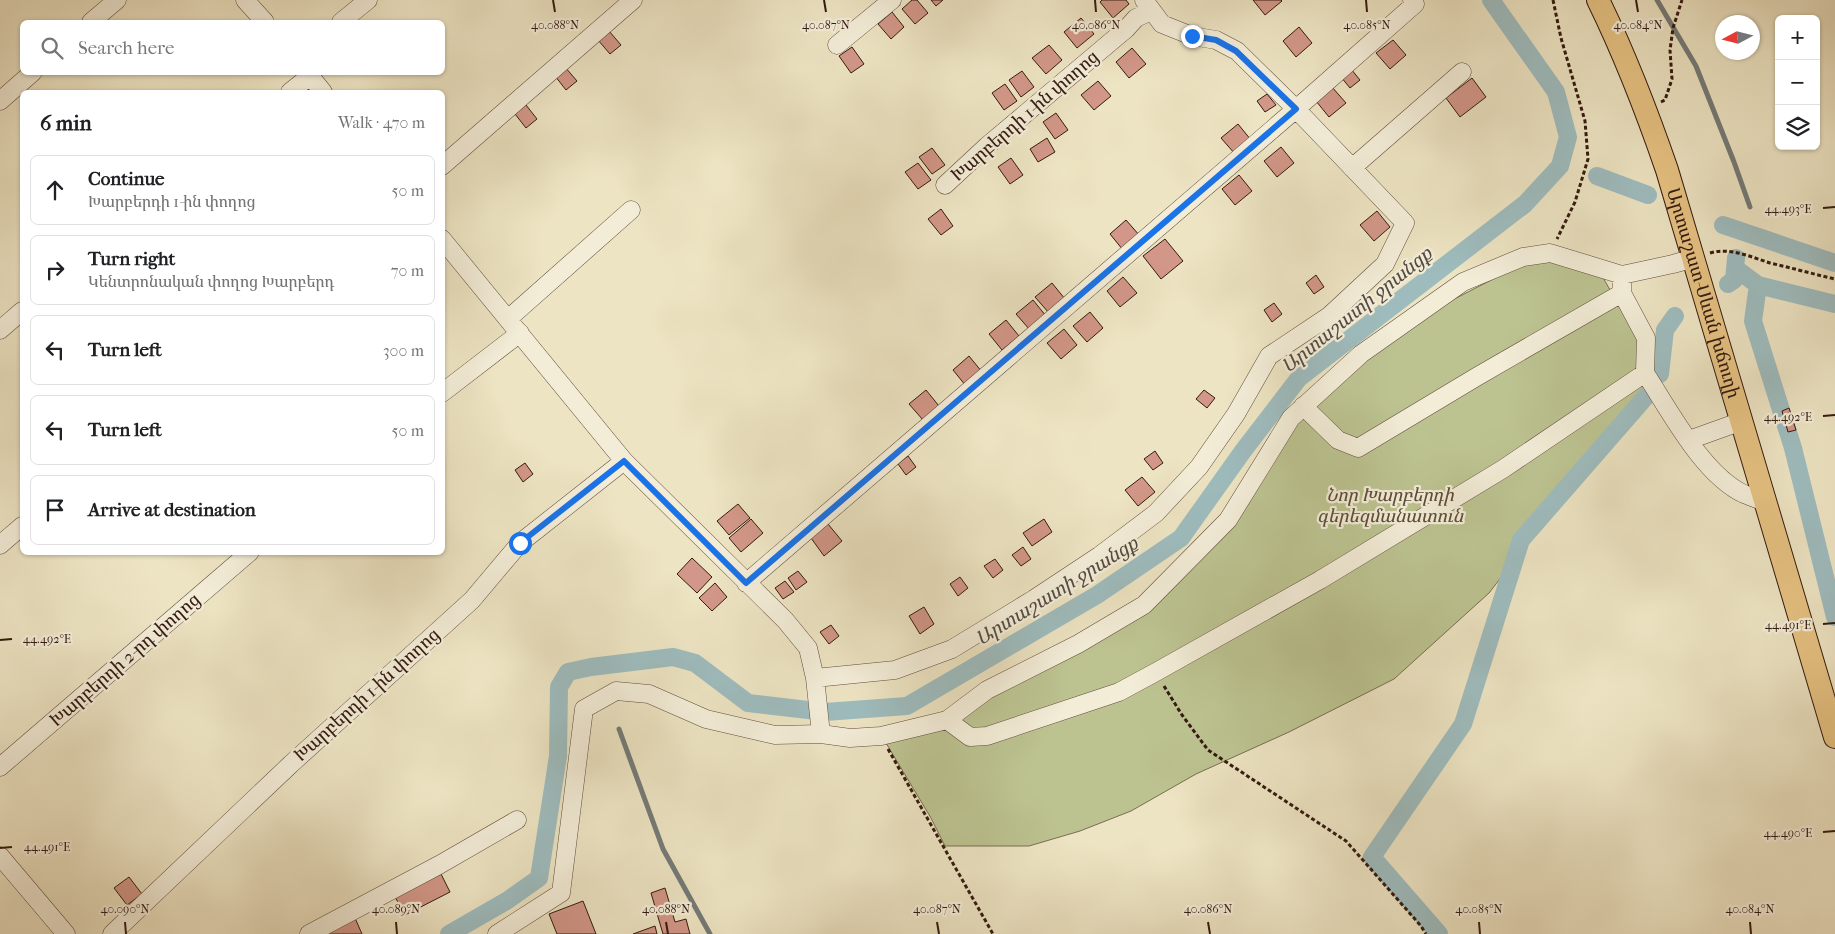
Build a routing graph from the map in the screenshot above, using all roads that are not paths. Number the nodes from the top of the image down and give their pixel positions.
1 (117, 0) edge
2 (245, 0) edge
3 (368, 0) edge
4 (633, 0) edge
5 (892, 0) edge
6 (1412, 0) edge
7 (1598, 0) edge
8 (1147, 6) edge
9 (93, 20) edge
10 (262, 20) edge
11 (343, 20) edge
12 (837, 45) dead end
13 (1462, 72) dead end
14 (30, 75) edge
15 (307, 75) edge
16 (309, 75) edge
17 (292, 90) edge
18 (321, 90) edge
19 (0, 101) edge
20 (1296, 109) junction
21 (445, 163) edge
22 (1352, 168) junction
23 (945, 185) dead end
24 (631, 210) dead end
25 (445, 242) edge
26 (1694, 258) junction
27 (1622, 274) junction
28 (1622, 293) junction
29 (20, 313) edge
30 (508, 319) junction
31 (0, 330) edge
32 (520, 333) junction
33 (1645, 373) junction
34 (445, 392) edge
35 (1303, 406) junction
36 (1742, 421) junction
37 (1688, 440) junction
38 (624, 461) junction
39 (1766, 502) junction
40 (20, 528) edge
41 (0, 545) edge
42 (247, 555) edge
43 (746, 583) junction
44 (815, 678) junction
45 (947, 720) junction
46 (821, 734) junction
47 (1835, 737) edge
48 (0, 767) edge
49 (517, 820) dead end
50 (0, 856) edge
51 (64, 933) edge
52 (112, 934) edge
53 (309, 934) edge
54 (497, 934) edge

1 - 9 street
2 - 10 street
3 - 11 street
4 - 21 street
5 - 12 street
6 - 20 street
7 - 26 main road, Արտաշատ-Սևան խճուղի
8 - 20 street
8 - 23 street, Խարբերդի 1-ին փողոց
13 - 22 street
14 - 19 street
15 - 17 street
16 - 18 street
20 - 22 street
20 - 43 street
22 - 44 street
24 - 30 street
25 - 30 street
26 - 27 street
26 - 36 main road, Արտաշատ-Սևան խճուղի
27 - 28 street
27 - 35 street
28 - 33 street
28 - 35 street
29 - 31 street
30 - 32 street
32 - 34 street
32 - 38 street
33 - 37 street
33 - 45 street
35 - 45 street
36 - 37 street
36 - 39 main road, Արտաշատ-Սևան խճուղի
37 - 39 street
38 - 43 street
38 - 52 street, Խարբերդի 1-ին փողոց
39 - 47 main road, Արտաշատ-Սևան խճուղի
40 - 41 street
42 - 48 street, Խարբերդի 2-րդ փողոց
43 - 44 street
44 - 46 street
45 - 46 street
46 - 54 street
49 - 53 street
50 - 51 street

